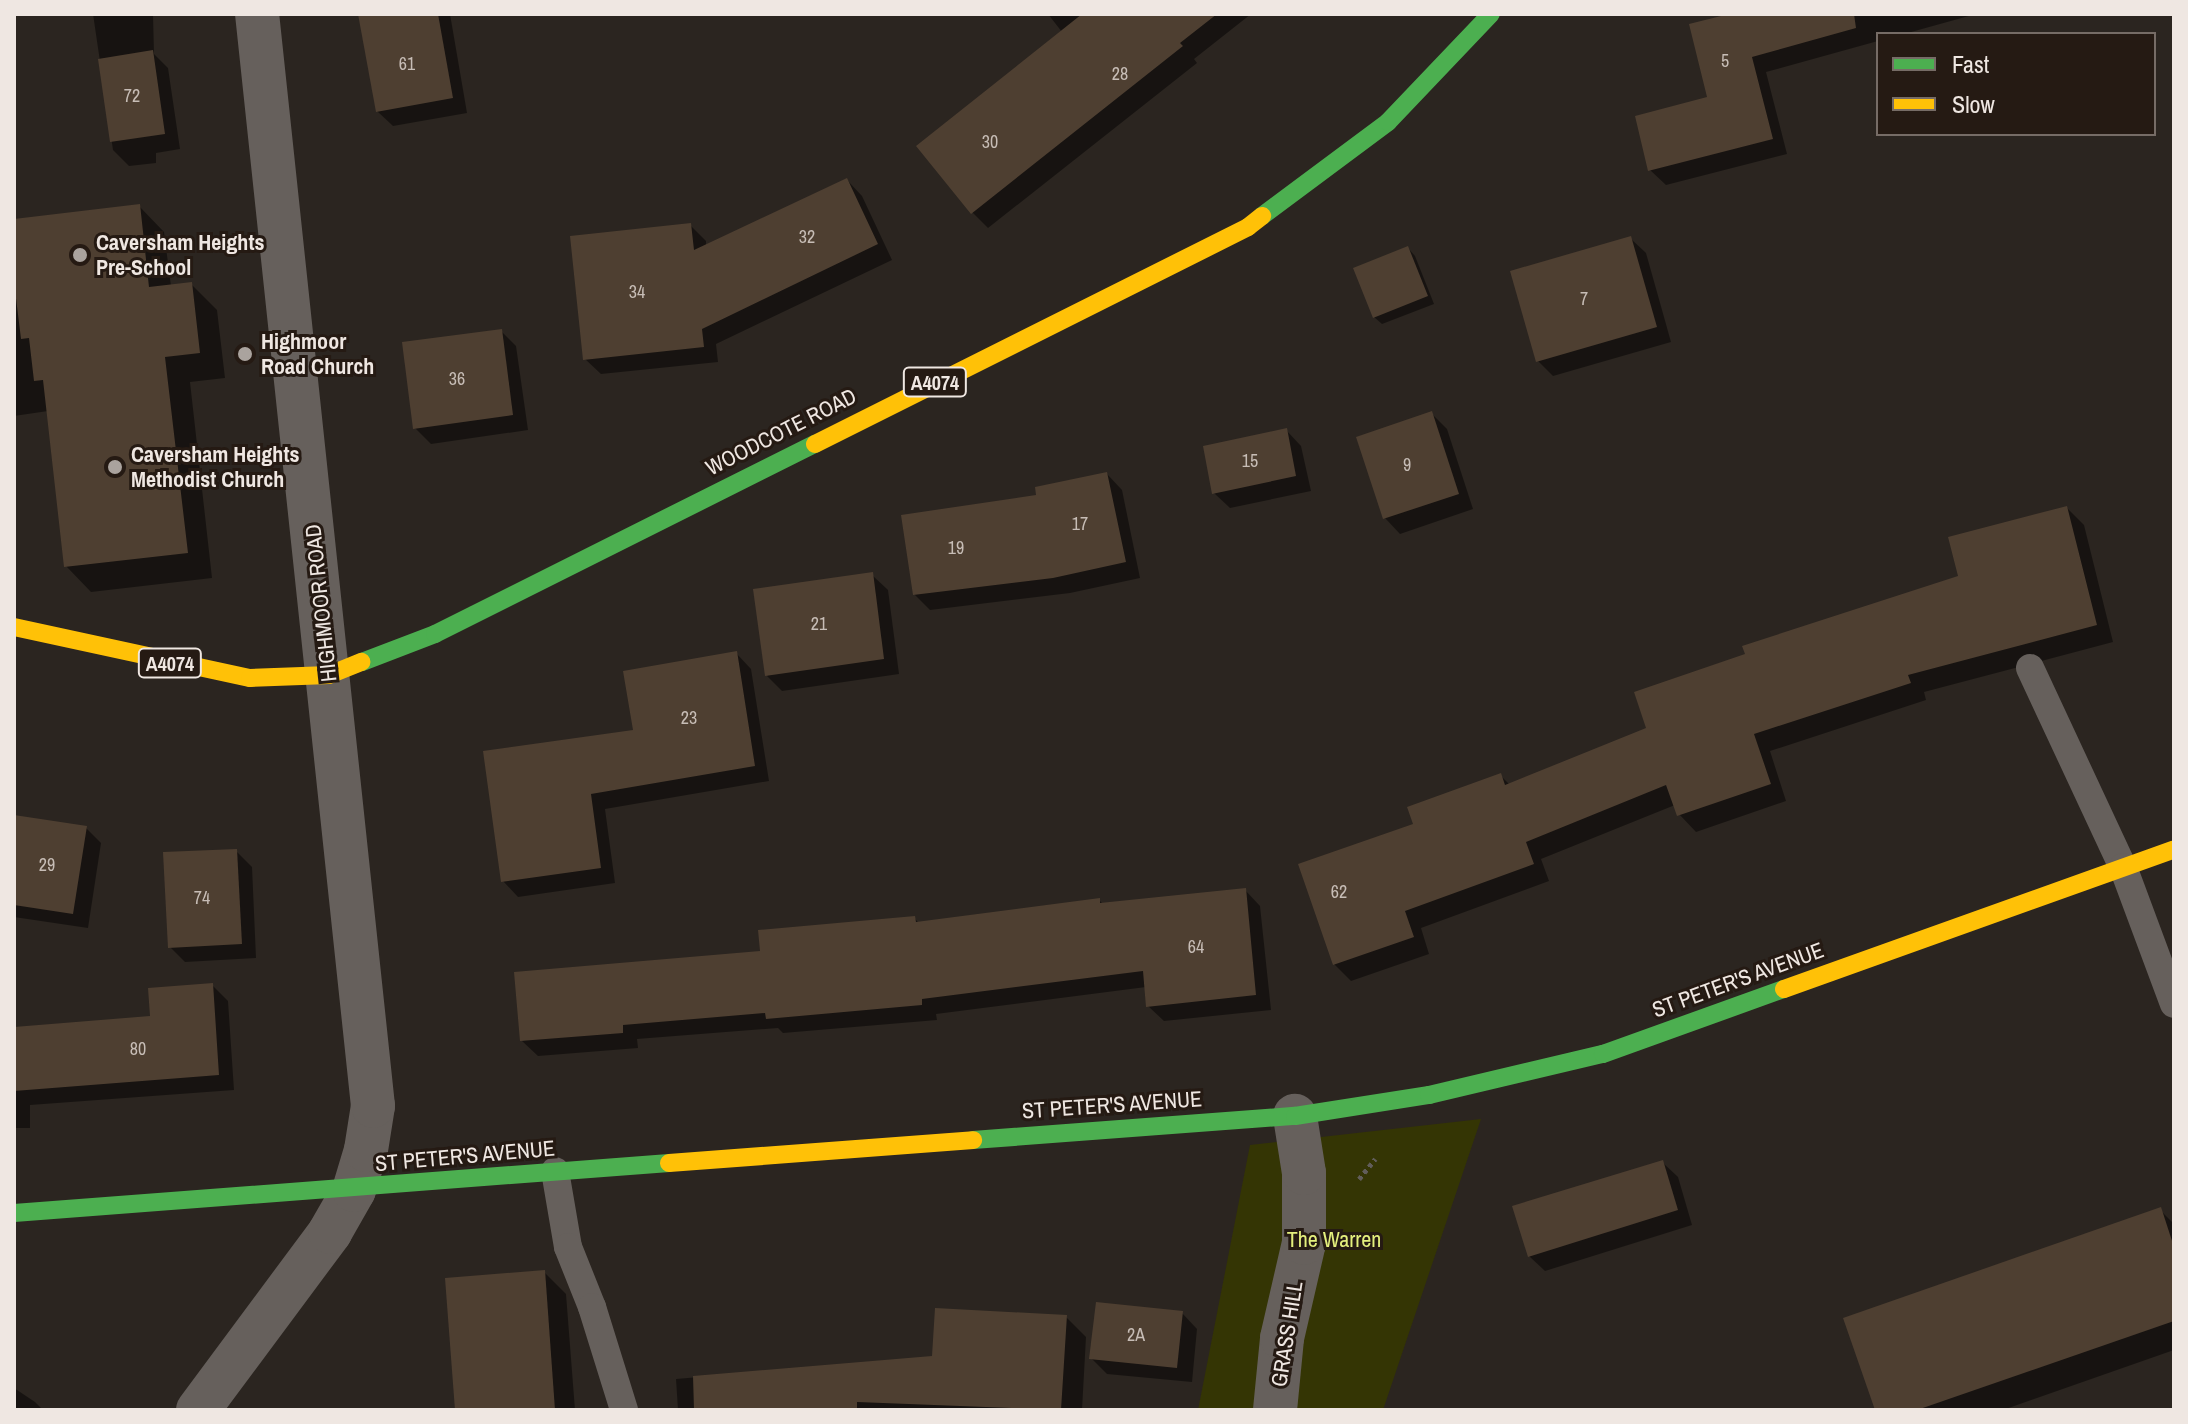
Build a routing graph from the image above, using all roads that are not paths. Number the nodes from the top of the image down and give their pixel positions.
1 (257, 14) edge
2 (1491, 14) edge
3 (14, 627) edge
4 (2030, 668) dead end
5 (329, 675) junction
6 (2174, 849) edge
7 (2123, 867) junction
8 (2174, 1004) edge
9 (1295, 1116) junction
10 (555, 1171) junction
11 (354, 1190) junction
12 (14, 1213) edge
13 (198, 1410) edge
14 (624, 1410) edge
15 (1275, 1410) edge

1 - 5 street, HIGHMOOR ROAD
2 - 5 street, WOODCOTE ROAD / A4074
3 - 5 street, WOODCOTE ROAD / A4074
4 - 7 lane
5 - 11 street, HIGHMOOR ROAD
6 - 7 street, ST PETER'S AVENUE
7 - 8 lane
7 - 9 street, ST PETER'S AVENUE
9 - 10 street, ST PETER'S AVENUE
9 - 15 street, GRASS HILL
10 - 11 street, ST PETER'S AVENUE
10 - 14 lane
11 - 12 street, ST PETER'S AVENUE
11 - 13 street, HIGHMOOR ROAD

